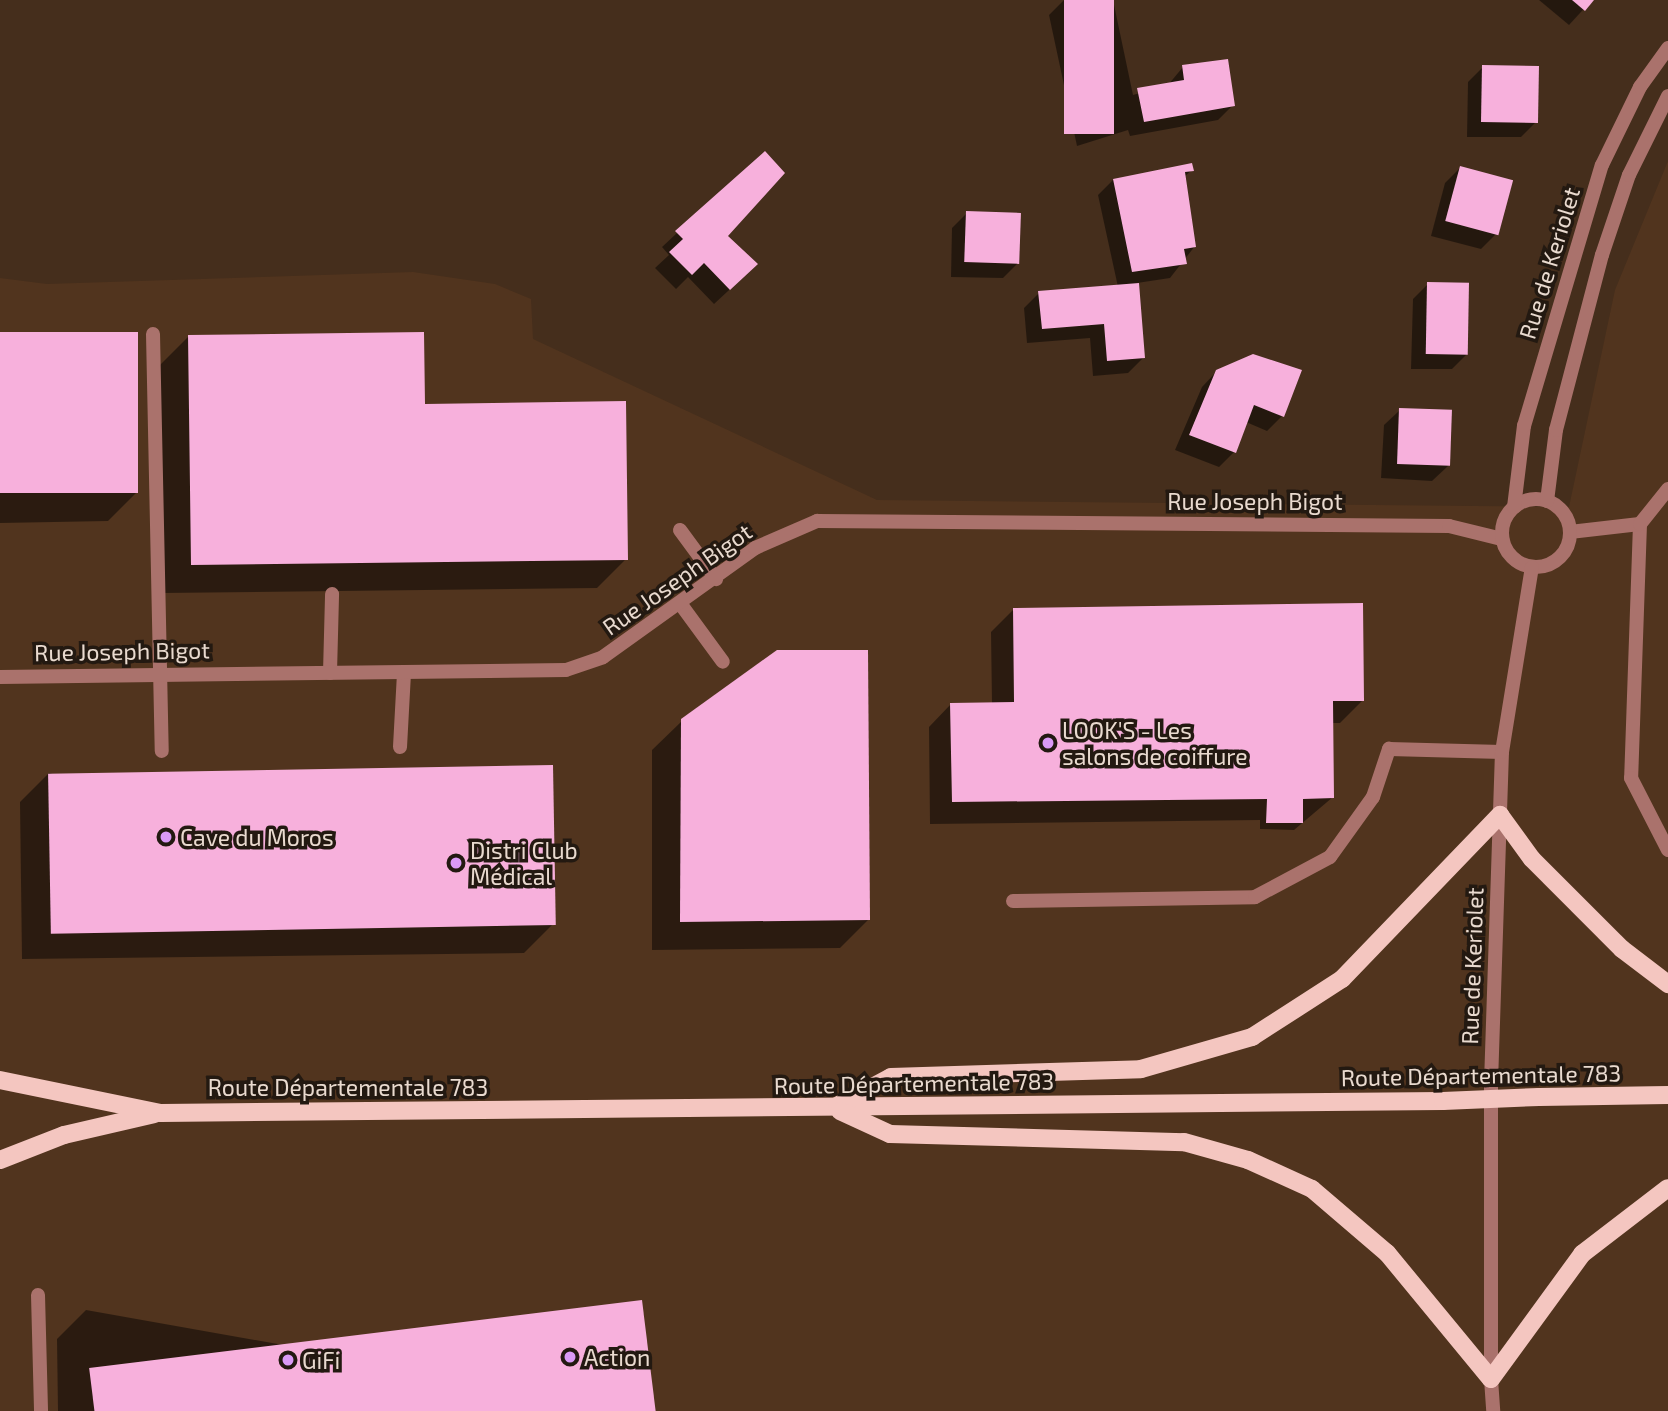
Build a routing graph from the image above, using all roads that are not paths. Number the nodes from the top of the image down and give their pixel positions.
1 (1668, 48) edge
2 (1668, 96) edge
3 (153, 334) dead end
4 (1668, 489) edge
5 (1547, 501) junction
6 (1514, 507) junction
7 (1640, 524) junction
8 (680, 530) dead end
9 (1570, 532) junction
10 (1502, 539) junction
11 (1532, 567) junction
12 (716, 579) junction
13 (332, 594) dead end
14 (682, 606) junction
15 (723, 662) dead end
16 (162, 673) junction
17 (330, 673) junction
18 (404, 673) junction
19 (0, 677) edge
20 (400, 747) dead end
21 (162, 751) dead end
22 (1502, 752) junction
23 (1500, 815) junction
24 (1668, 850) edge
25 (1013, 901) dead end
26 (1668, 984) edge
27 (0, 1080) edge
28 (1668, 1095) edge
29 (834, 1108) junction
30 (161, 1113) junction
31 (0, 1160) edge
32 (1668, 1188) edge
33 (38, 1295) dead end
34 (1490, 1379) junction
35 (41, 1411) edge
36 (1493, 1411) edge

1 - 6 street, Rue de Keriolet
2 - 5 street, Rue de Keriolet
3 - 16 street
4 - 7 street
5 - 6 street
5 - 9 street
6 - 10 street
7 - 9 street
7 - 24 street
8 - 12 street
9 - 11 street
10 - 11 street
10 - 12 street, Rue Joseph Bigot
11 - 22 street, Rue de Keriolet
12 - 14 street, Rue Joseph Bigot
13 - 17 street
14 - 15 street
14 - 18 street, Rue Joseph Bigot
16 - 17 street, Rue Joseph Bigot
16 - 19 street, Rue Joseph Bigot
16 - 21 street
17 - 18 street, Rue Joseph Bigot
18 - 20 street
22 - 23 street, Rue de Keriolet
22 - 25 street
23 - 26 main road
23 - 29 main road
23 - 34 street, Rue de Keriolet
27 - 30 main road, Route Départementale 783
28 - 29 main road, Route Départementale 783, bridge
29 - 30 main road, Route Départementale 783
29 - 34 main road
30 - 31 main road, Route Départementale 783
32 - 34 main road
33 - 35 street
34 - 36 street, Rue de Keriolet

